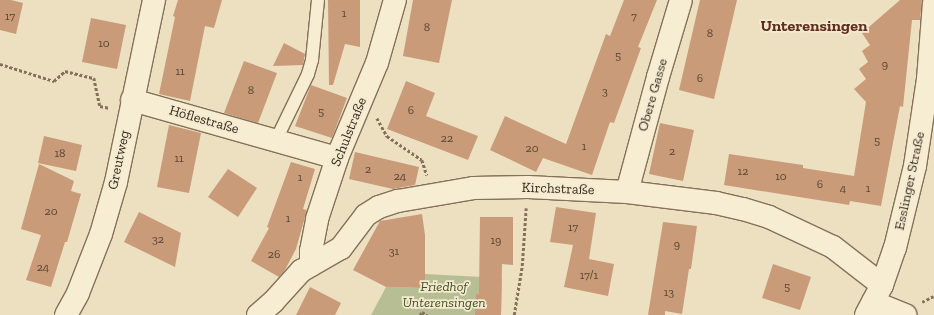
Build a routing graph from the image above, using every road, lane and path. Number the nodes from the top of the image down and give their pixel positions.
1 (154, 0) edge
2 (318, 0) edge
3 (681, 0) edge
4 (391, 2) edge
5 (934, 2) edge
6 (0, 64) edge
7 (131, 106) junction
8 (378, 119) dead end
9 (276, 140) junction
10 (337, 158) junction
11 (528, 187) junction
12 (628, 192) junction
13 (429, 195) junction
14 (311, 265) junction
15 (873, 301) edge
16 (66, 315) edge
17 (258, 315) edge
18 (420, 315) edge
19 (427, 315) edge
20 (514, 315) edge
21 (905, 315) edge

1 - 7 street, Greutweg
2 - 9 lane
3 - 12 street, Obere Gasse
4 - 10 street, Schulstraße
5 - 15 street, Esslinger Straße
6 - 7 path
7 - 9 street, Höflestraße
7 - 16 street, Greutweg
8 - 13 path
9 - 10 street, Höflestraße
10 - 14 street, Schulstraße
11 - 12 street, Kirchstraße
11 - 13 street, Kirchstraße
11 - 20 path
12 - 15 street, Kirchstraße
13 - 14 street, Kirchstraße
14 - 17 street, Kirchstraße
15 - 21 street, Kirchstraße
18 - 19 path

